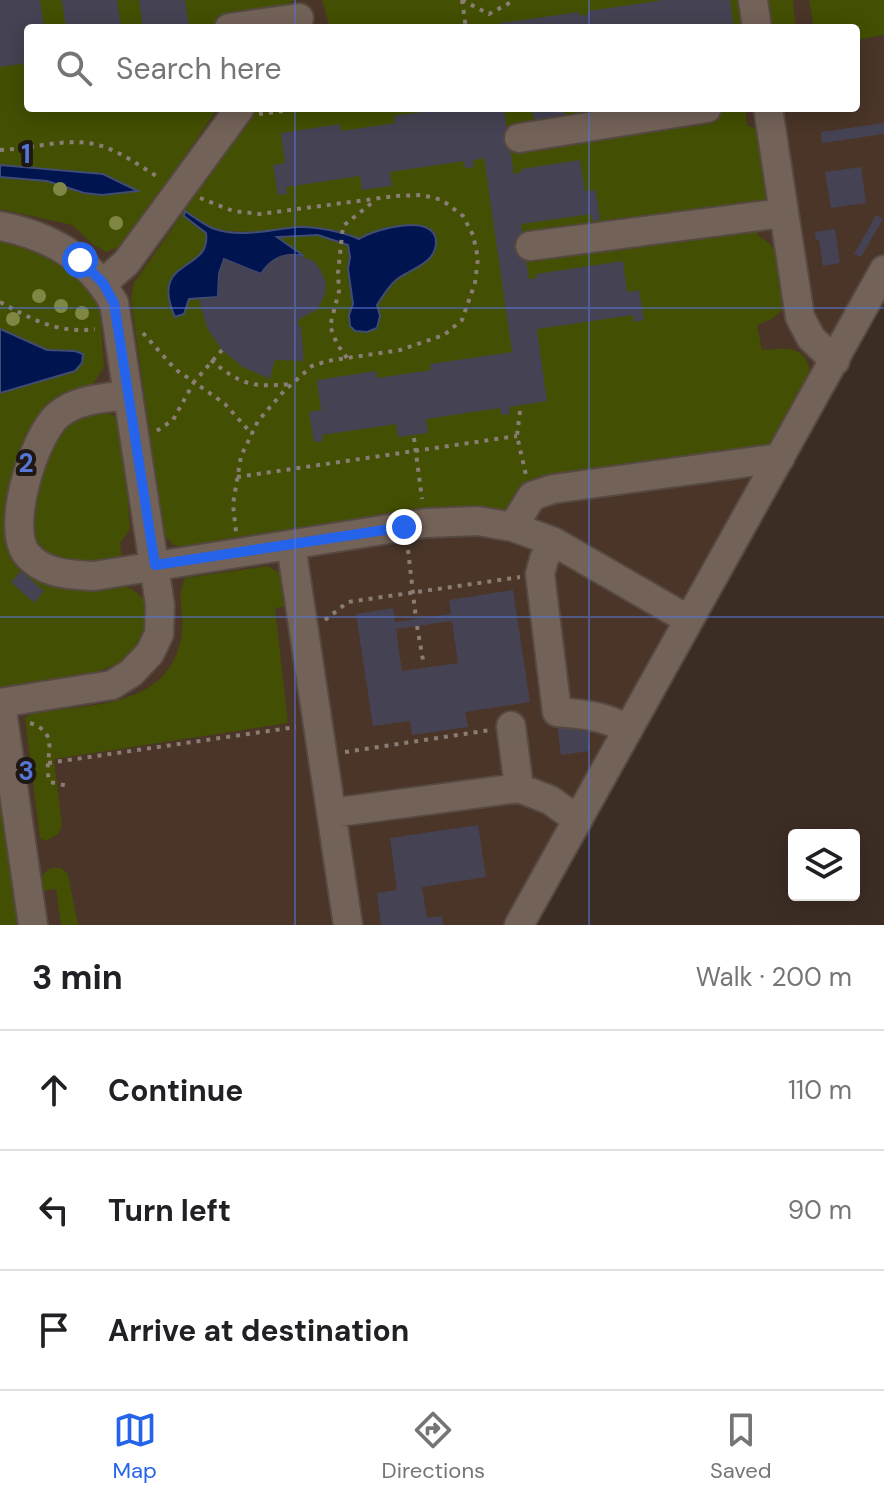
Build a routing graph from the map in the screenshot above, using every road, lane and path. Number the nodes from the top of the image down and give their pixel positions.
1 (515, 0) edge
2 (753, 0) edge
3 (300, 15) edge
4 (251, 24) edge
5 (465, 24) edge
6 (756, 24) edge
7 (682, 112) edge
8 (769, 112) edge
9 (237, 113) edge
10 (519, 138) dead end
11 (0, 150) edge
12 (181, 188) junction
13 (375, 200) junction
14 (783, 213) junction
15 (0, 226) edge
16 (530, 246) dead end
17 (884, 270) edge
18 (103, 283) junction
19 (222, 350) dead end
20 (347, 358) junction
21 (211, 360) junction
22 (835, 361) junction
23 (292, 384) junction
24 (128, 395) junction
25 (520, 411) dead end
26 (252, 434) junction
27 (517, 436) junction
28 (414, 438) dead end
29 (416, 451) junction
30 (780, 458) junction
31 (237, 477) junction
32 (532, 496) junction
33 (415, 525) junction
34 (513, 527) junction
35 (554, 542) junction
36 (291, 545) junction
37 (238, 553) junction
38 (155, 565) junction
39 (540, 574) junction
40 (413, 593) junction
41 (416, 619) dead end
42 (689, 620) junction
43 (417, 626) dead end
44 (304, 627) junction
45 (423, 660) dead end
46 (2, 710) edge
47 (318, 724) junction
48 (511, 726) joint
49 (628, 730) junction
50 (323, 755) junction
51 (48, 763) junction
52 (68, 786) dead end
53 (519, 788) junction
54 (331, 813) junction
55 (578, 820) junction
56 (12, 861) edge
57 (33, 925) edge
58 (348, 925) edge
59 (519, 925) edge

1 - 5 path
2 - 6 lane
3 - 4 lane
7 - 10 lane
8 - 14 lane
9 - 12 lane
11 - 12 path
12 - 13 path
12 - 18 lane
13 - 20 path
13 - 20 path
14 - 16 lane
14 - 22 lane
15 - 18 lane
17 - 22 lane
18 - 24 lane
19 - 21 path
20 - 23 path
21 - 23 path
21 - 26 path
22 - 30 lane
23 - 26 path
24 - 38 lane
24 - 38 lane
25 - 27 path
26 - 31 path
27 - 29 path
27 - 32 path
28 - 29 path
29 - 31 path
29 - 33 path
30 - 32 lane
30 - 42 lane
31 - 37 path
32 - 34 lane
33 - 34 lane
33 - 36 lane
33 - 40 path
34 - 35 lane
35 - 39 lane
35 - 42 lane
36 - 37 lane
36 - 44 lane
37 - 38 lane
38 - 46 lane
39 - 40 path
39 - 49 lane
40 - 41 path
40 - 44 path
42 - 49 lane
43 - 45 path
44 - 47 lane
46 - 51 path
46 - 56 lane
47 - 50 lane
47 - 51 path
48 - 50 path
48 - 53 lane
49 - 55 lane
50 - 54 lane
51 - 52 path
53 - 54 lane
53 - 55 lane
54 - 58 lane
55 - 59 lane
56 - 57 lane

